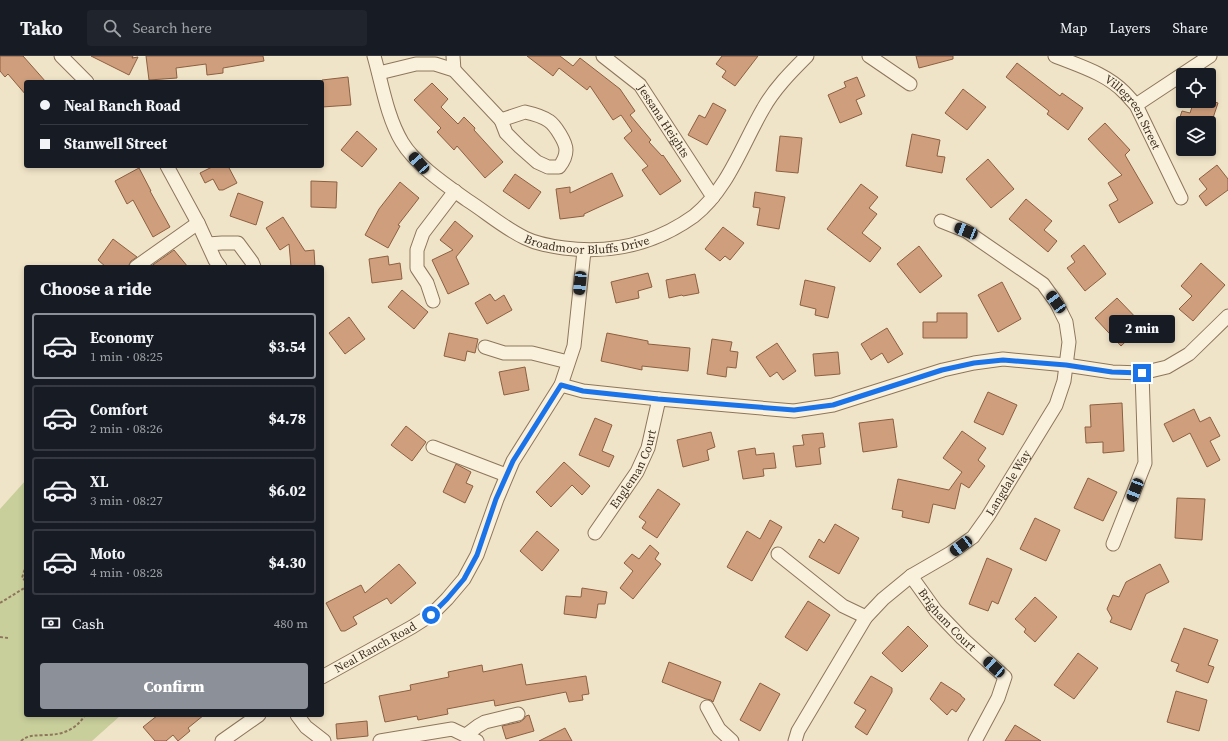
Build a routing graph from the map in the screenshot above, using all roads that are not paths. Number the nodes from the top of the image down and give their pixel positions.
1 (61, 56) edge
2 (374, 56) edge
3 (453, 56) edge
4 (603, 56) edge
5 (807, 56) edge
6 (869, 56) edge
7 (1055, 56) edge
8 (1210, 56) edge
9 (454, 70) junction
10 (379, 73) junction
11 (85, 80) edge
12 (910, 84) dead end
13 (1136, 105) junction
14 (501, 120) junction
15 (169, 168) edge
16 (455, 191) junction
17 (713, 197) junction
18 (1181, 198) dead end
19 (941, 221) dead end
20 (198, 223) junction
21 (208, 244) junction
22 (584, 251) junction
23 (139, 265) edge
24 (219, 265) edge
25 (253, 265) edge
26 (433, 300) dead end
27 (1228, 316) edge
28 (485, 347) dead end
29 (568, 362) junction
30 (1066, 365) junction
31 (1142, 373) junction
32 (561, 385) junction
33 (658, 399) junction
34 (433, 447) dead end
35 (506, 475) junction
36 (595, 533) dead end
37 (1113, 544) dead end
38 (778, 554) dead end
39 (911, 576) junction
40 (866, 617) junction
41 (324, 676) edge
42 (707, 707) dead end
43 (518, 714) dead end
44 (256, 717) edge
45 (298, 717) edge
46 (473, 739) edge
47 (222, 741) edge
48 (324, 741) edge
49 (380, 741) edge
50 (732, 741) edge
51 (795, 741) edge
52 (975, 741) edge

1 - 11 street
2 - 10 street, Broadmoor Bluffs Drive
3 - 9 street
4 - 17 street, Jessana Heights
5 - 17 street, Broadmoor Bluffs Drive
6 - 12 street
7 - 13 street, Villegreen Street
8 - 13 street
9 - 10 street
9 - 14 street
10 - 16 street, Broadmoor Bluffs Drive
13 - 18 street, Villegreen Street
14 - 14 street
15 - 20 street
16 - 22 street, Broadmoor Bluffs Drive
16 - 26 street
17 - 22 street, Broadmoor Bluffs Drive
19 - 30 street, Langdale Way
20 - 21 street
20 - 23 street
21 - 24 street
21 - 25 street
22 - 29 street, Neal Ranch Road
27 - 31 street
28 - 29 street
29 - 32 street, Neal Ranch Road
30 - 31 street
30 - 33 street
30 - 39 street, Langdale Way
31 - 37 street
32 - 33 street
32 - 35 street, Neal Ranch Road
33 - 36 street, Engleman Court
34 - 35 street
35 - 41 street, Neal Ranch Road
38 - 40 street
39 - 40 street, Langdale Way
39 - 52 street, Brigham Court
40 - 51 street, Langdale Way
42 - 50 street
43 - 46 street
44 - 47 street
45 - 48 street
46 - 49 street

